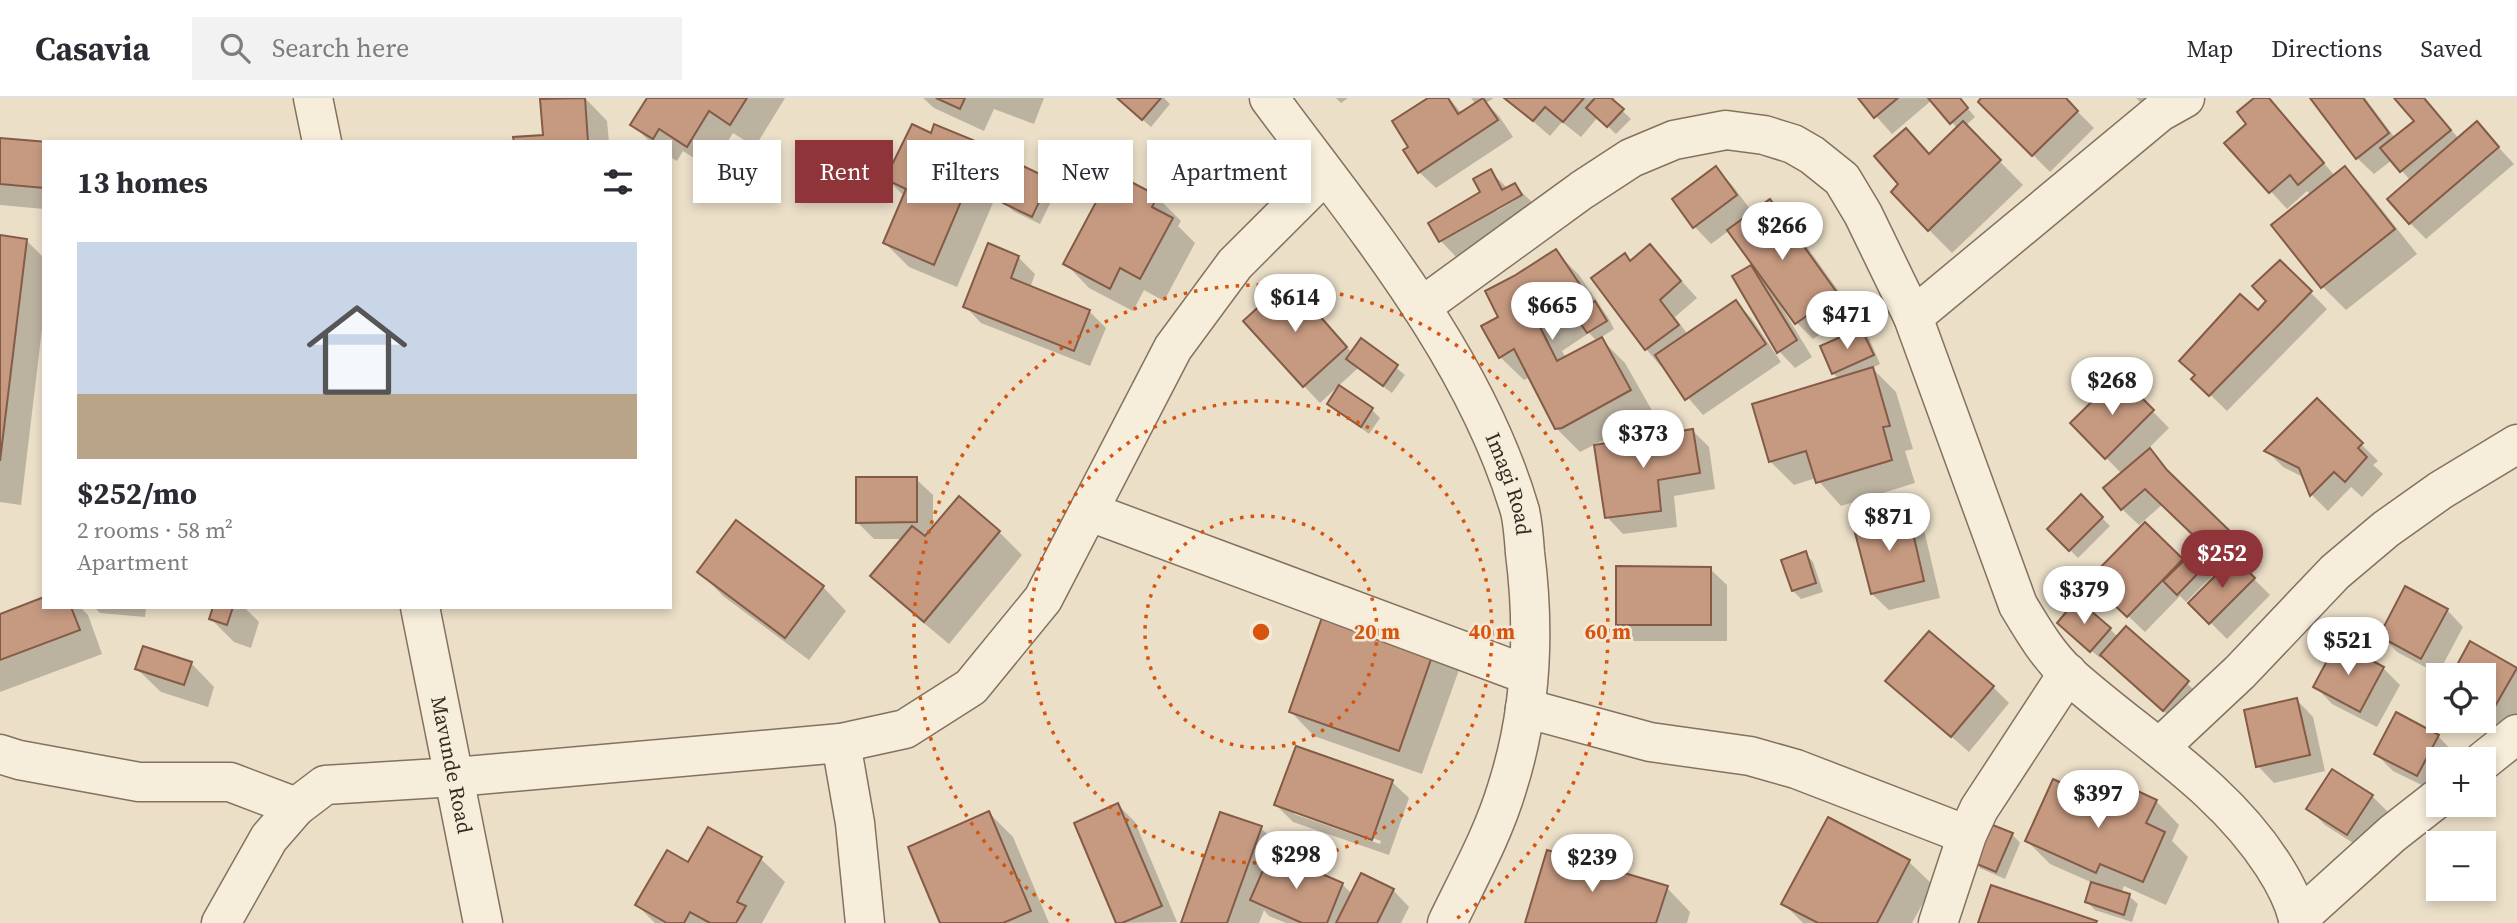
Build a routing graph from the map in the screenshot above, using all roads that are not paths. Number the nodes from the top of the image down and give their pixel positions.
1 (313, 98) edge
2 (1269, 98) edge
3 (2185, 98) edge
4 (322, 140) edge
5 (1325, 174) junction
6 (1421, 307) junction
7 (1913, 317) junction
8 (2517, 444) edge
9 (1090, 512) junction
10 (420, 609) edge
11 (2068, 673) junction
12 (1526, 692) junction
13 (2517, 734) edge
14 (841, 743) junction
15 (2160, 747) junction
16 (2496, 751) edge
17 (0, 754) edge
18 (455, 777) junction
19 (296, 807) junction
20 (2426, 807) edge
21 (1967, 835) junction
22 (2298, 921) edge
23 (221, 923) edge
24 (483, 923) edge
25 (865, 923) edge
26 (1447, 923) edge
27 (1938, 923) edge

1 - 4 street
2 - 5 street, Imagi Road
3 - 7 street
5 - 6 street, Imagi Road
5 - 9 street
6 - 7 street
6 - 12 street, Imagi Road
7 - 11 street
8 - 15 street
9 - 12 street
9 - 14 street
10 - 18 street, Mavunde Road
11 - 15 street
11 - 21 street
12 - 21 street
12 - 26 street, Imagi Road
13 - 16 street
14 - 18 street
14 - 25 street
15 - 22 street
17 - 19 street
18 - 19 street
18 - 24 street, Mavunde Road
19 - 23 street
20 - 22 street
21 - 27 street

